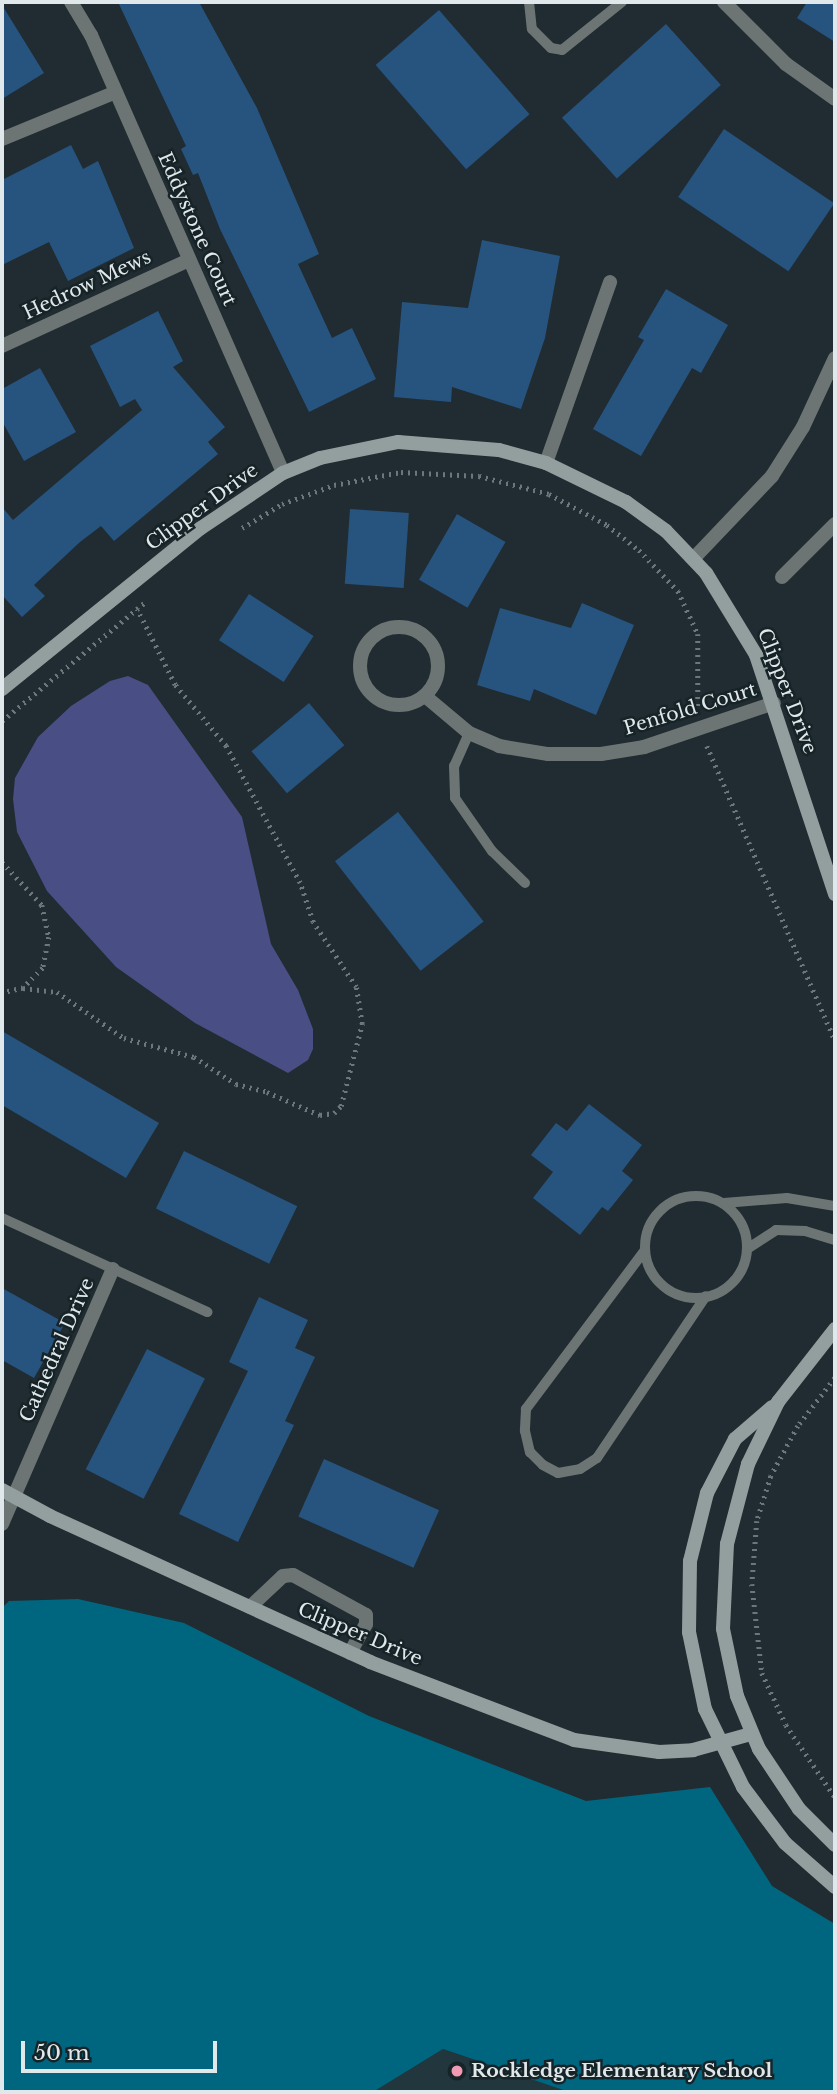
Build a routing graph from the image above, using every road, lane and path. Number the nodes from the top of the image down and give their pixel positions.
1 (71, 2) edge
2 (529, 2) edge
3 (622, 2) edge
4 (724, 2) edge
5 (116, 92) junction
6 (835, 99) edge
7 (2, 139) edge
8 (190, 260) junction
9 (610, 282) dead end
10 (2, 346) edge
11 (835, 361) edge
12 (546, 463) junction
13 (284, 473) junction
14 (835, 524) edge
15 (234, 532) dead end
16 (694, 558) junction
17 (782, 577) dead end
18 (148, 600) dead end
19 (137, 609) junction
20 (2, 690) edge
21 (425, 696) junction
22 (774, 703) junction
23 (2, 721) edge
24 (703, 727) junction
25 (469, 733) junction
26 (2, 862) edge
27 (525, 883) dead end
28 (835, 894) edge
29 (23, 988) junction
30 (2, 993) edge
31 (835, 1041) edge
32 (722, 1203) junction
33 (835, 1206) edge
34 (2, 1218) edge
35 (835, 1240) edge
36 (747, 1249) junction
37 (645, 1250) junction
38 (113, 1269) junction
39 (706, 1296) junction
40 (207, 1312) dead end
41 (835, 1329) edge
42 (835, 1378) edge
43 (778, 1402) junction
44 (7, 1493) edge
45 (2, 1524) edge
46 (250, 1607) junction
47 (350, 1653) junction
48 (751, 1734) junction
49 (719, 1744) junction
50 (835, 1797) edge
51 (835, 1845) edge
52 (835, 1886) edge

1 - 5 street, Eddystone Court
2 - 3 lane
4 - 6 street
5 - 7 street
5 - 8 street, Eddystone Court
8 - 10 street, Hedrow Mews
8 - 13 street, Eddystone Court
9 - 12 street
11 - 16 street
12 - 13 street, Clipper Drive
12 - 16 street, Clipper Drive
13 - 20 street, Clipper Drive
14 - 17 street
15 - 24 path
16 - 22 street, Clipper Drive
18 - 19 path
19 - 23 path
19 - 29 path
21 - 21 street
21 - 25 street, Penfold Court
22 - 24 street, Penfold Court
22 - 28 street, Clipper Drive
24 - 25 street, Penfold Court
24 - 31 path
25 - 27 lane
26 - 29 path
29 - 30 path
32 - 33 lane
32 - 36 lane
32 - 37 lane
34 - 38 lane
35 - 36 lane
36 - 39 lane
37 - 39 lane
37 - 39 lane
38 - 40 lane
38 - 44 street, Cathedral Drive
41 - 43 street
42 - 50 path
43 - 48 street
43 - 49 street
44 - 45 street, Cathedral Drive
44 - 46 street, Clipper Drive
46 - 47 street, Clipper Drive
46 - 47 street
47 - 49 street, Clipper Drive
48 - 49 street, Clipper Drive
48 - 51 street
49 - 52 street

